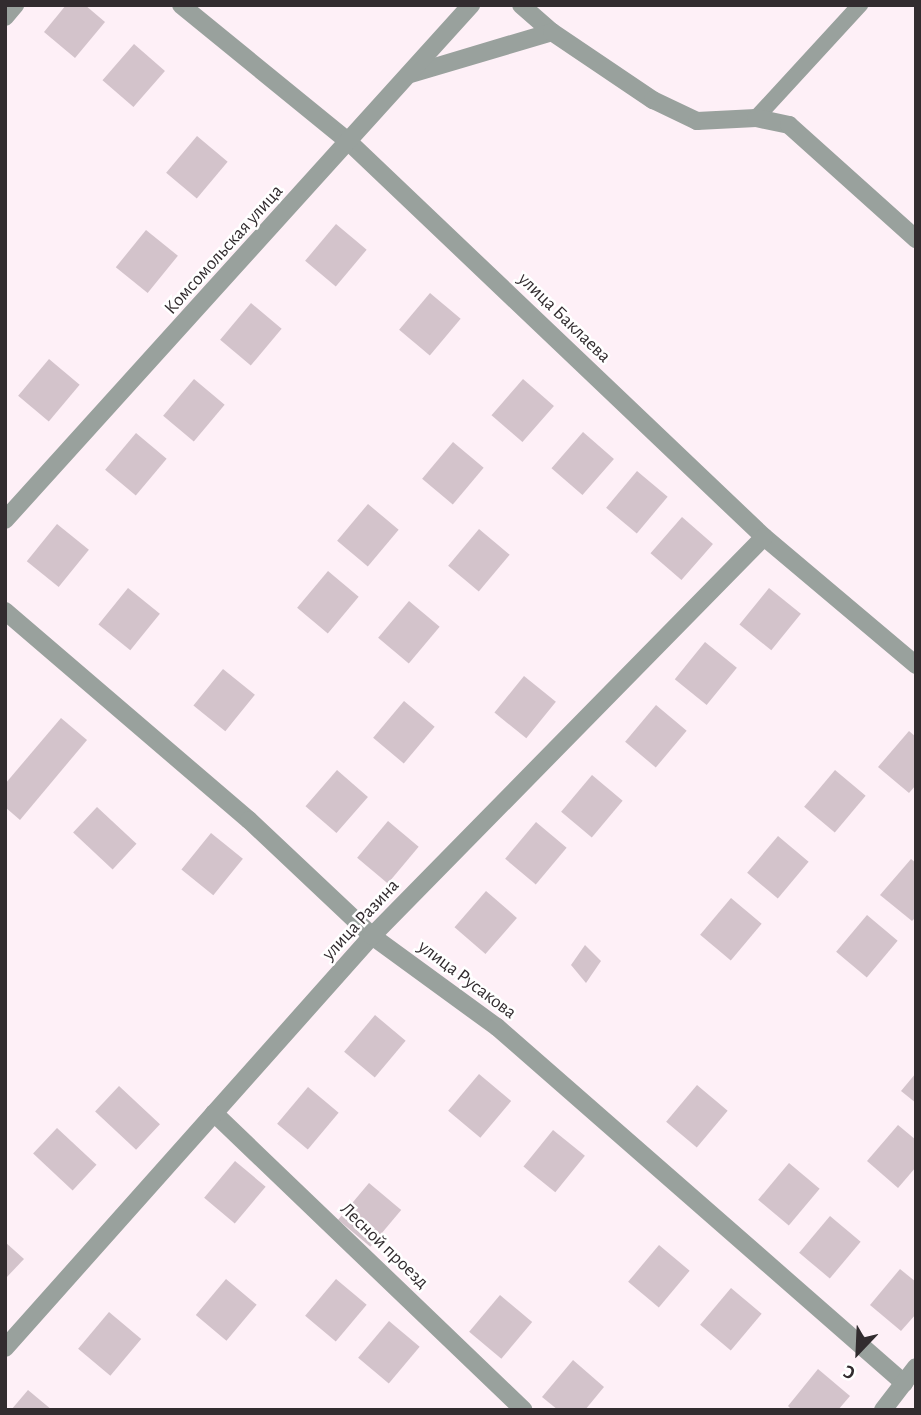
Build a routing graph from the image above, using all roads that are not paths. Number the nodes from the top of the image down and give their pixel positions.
1 (15, 5) edge
2 (180, 5) edge
3 (471, 5) edge
4 (521, 5) edge
5 (860, 5) edge
6 (5, 17) edge
7 (552, 32) junction
8 (411, 74) junction
9 (756, 118) junction
10 (350, 143) junction
11 (916, 239) edge
12 (5, 520) edge
13 (764, 537) junction
14 (5, 611) edge
15 (916, 665) edge
16 (372, 936) junction
17 (214, 1113) junction
18 (5, 1348) edge
19 (916, 1367) edge
20 (904, 1383) junction
21 (524, 1410) edge
22 (883, 1410) edge

1 - 6 street
2 - 10 street, улица Баклаева
3 - 8 street, Комсомольская улица
4 - 7 street
5 - 9 lane
7 - 8 street
7 - 9 street
8 - 10 street, Комсомольская улица
9 - 11 street
10 - 12 street, Комсомольская улица
10 - 13 street, улица Баклаева
13 - 15 street, улица Баклаева
13 - 16 street, улица Разина
14 - 16 street, улица Русакова
16 - 17 street, улица Разина
16 - 20 street, улица Русакова
17 - 18 street, улица Разина
17 - 21 street, Лесной проезд
19 - 20 street
20 - 22 street

